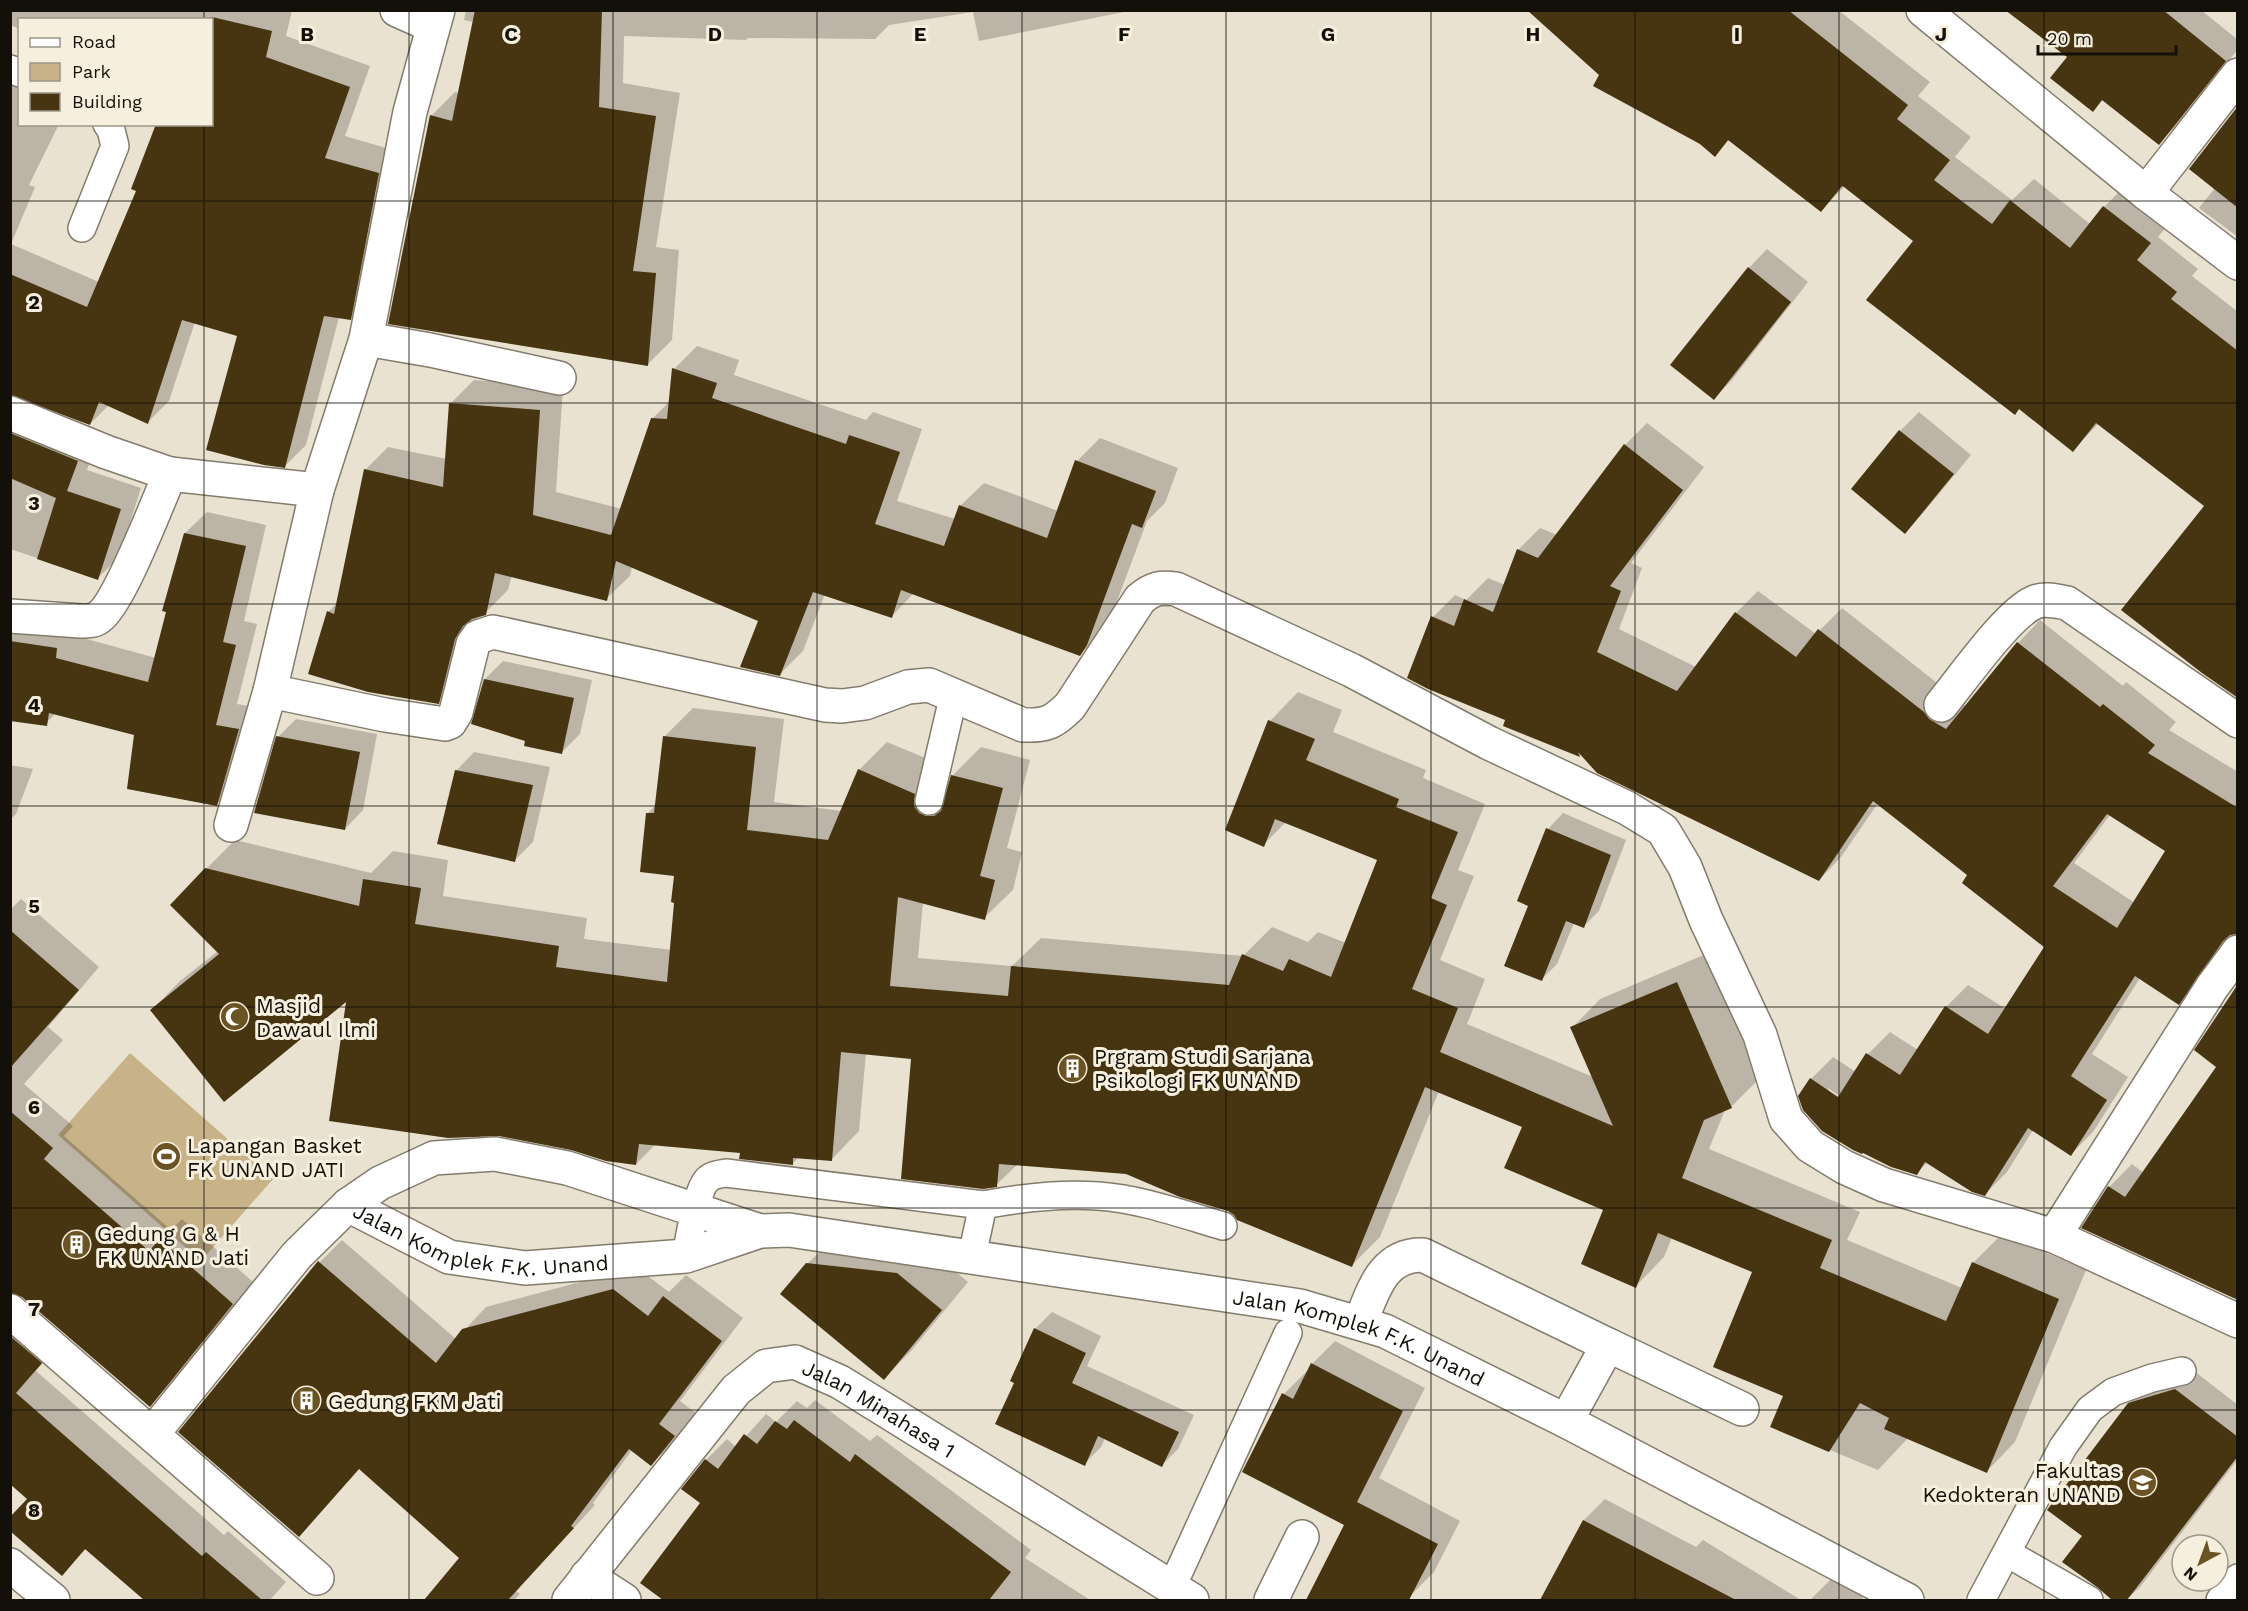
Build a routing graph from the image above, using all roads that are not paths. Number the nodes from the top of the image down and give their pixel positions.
1 (397, 10) edge
2 (1923, 10) edge
3 (435, 18) edge
4 (2238, 75) edge
5 (108, 126) edge
6 (2146, 194) junction
7 (82, 228) dead end
8 (2238, 263) edge
9 (366, 339) junction
10 (559, 378) dead end
11 (10, 412) edge
12 (170, 474) junction
13 (317, 490) junction
14 (10, 616) edge
15 (270, 692) junction
16 (954, 694) junction
17 (1941, 705) dead end
18 (2238, 721) edge
19 (929, 801) dead end
20 (231, 825) dead end
21 (2238, 952) edge
22 (348, 1205) junction
23 (983, 1205) junction
24 (695, 1209) junction
25 (1223, 1226) dead end
26 (760, 1231) junction
27 (2054, 1236) junction
28 (686, 1256) junction
29 (972, 1256) junction
30 (10, 1311) edge
31 (2238, 1321) edge
32 (1360, 1323) junction
33 (1288, 1333) dead end
34 (1608, 1345) junction
35 (2182, 1371) dead end
36 (1742, 1409) dead end
37 (1566, 1421) junction
38 (153, 1433) junction
39 (1302, 1537) dead end
40 (2007, 1553) junction
41 (10, 1565) edge
42 (317, 1578) dead end
43 (2238, 1578) edge
44 (578, 1588) edge
45 (1182, 1594) edge
46 (53, 1600) edge
47 (624, 1600) edge
48 (1271, 1600) edge
49 (1907, 1600) edge
50 (1982, 1600) edge
51 (2089, 1600) edge
52 (2220, 1600) edge

1 - 3 street
2 - 6 street
3 - 9 street
4 - 6 street
5 - 7 lane
6 - 8 street
9 - 10 street
9 - 13 street
11 - 12 street
12 - 13 street
12 - 14 street
13 - 15 street
15 - 16 street
15 - 20 street
16 - 19 lane
16 - 27 street
17 - 18 street
21 - 27 street
22 - 24 street, Jalan Komplek F.K. Unand
22 - 28 street, Jalan Komplek F.K. Unand
22 - 38 street
23 - 24 lane
23 - 25 lane
23 - 29 lane
24 - 26 street, Jalan Komplek F.K. Unand
24 - 28 lane
26 - 28 street, Jalan Komplek F.K. Unand
26 - 29 street, Jalan Komplek F.K. Unand
27 - 31 street
29 - 32 street, Jalan Komplek F.K. Unand
30 - 38 street
32 - 34 street
32 - 37 street, Jalan Komplek F.K. Unand
33 - 45 lane
34 - 36 street
34 - 37 street
35 - 40 lane
37 - 49 street, Jalan Komplek F.K. Unand
38 - 42 street
39 - 48 street
40 - 50 lane
40 - 51 lane
41 - 46 street
43 - 52 lane
44 - 45 street, Jalan Minahasa 1
44 - 47 street

